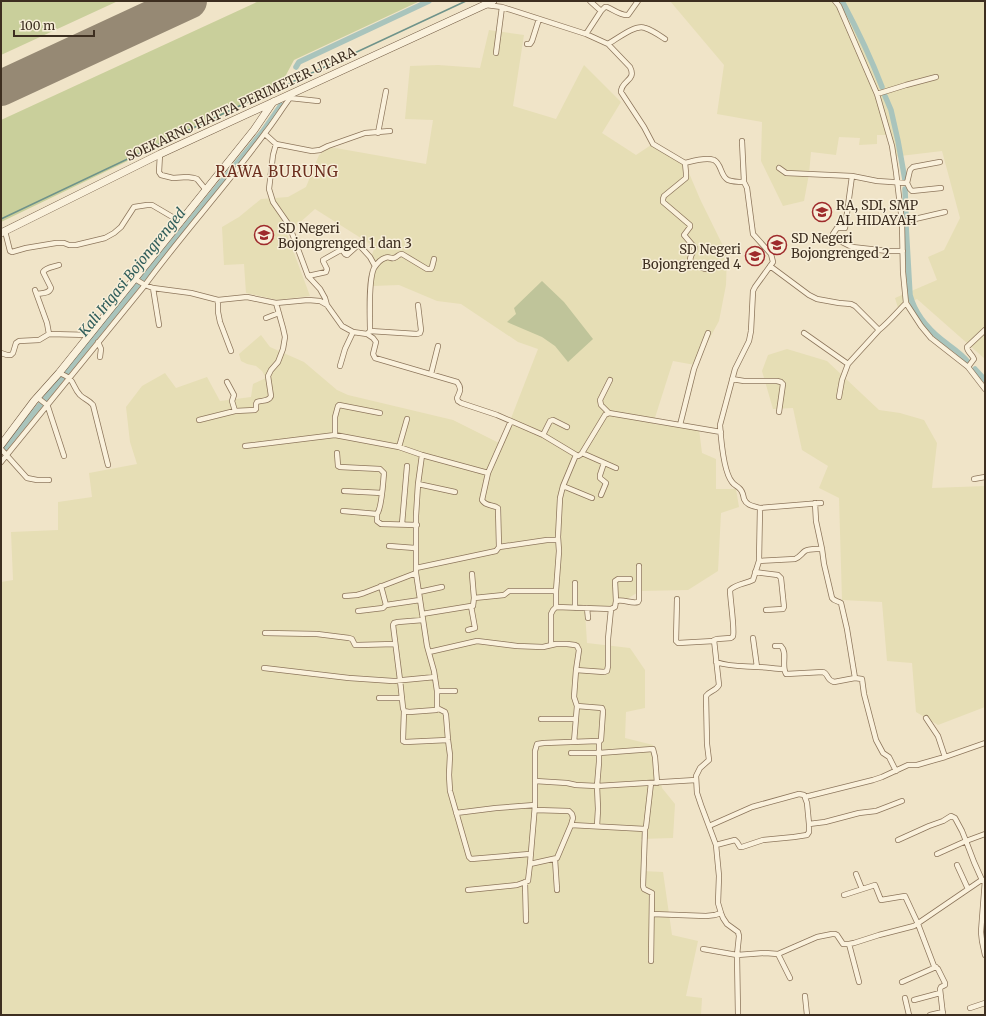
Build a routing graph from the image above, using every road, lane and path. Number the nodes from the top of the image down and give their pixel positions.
1 (493, 1) edge
2 (590, 1) edge
3 (638, 1) edge
4 (835, 1) edge
5 (485, 5) junction
6 (502, 7) junction
7 (601, 11) junction
8 (539, 19) junction
9 (586, 34) junction
10 (665, 39) dead end
11 (527, 44) dead end
12 (608, 44) junction
13 (496, 53) dead end
14 (936, 77) dead end
15 (386, 91) dead end
16 (877, 94) junction
17 (289, 97) junction
18 (318, 101) dead end
19 (274, 102) junction
20 (390, 131) dead end
21 (378, 132) junction
22 (265, 134) junction
23 (742, 140) dead end
24 (276, 144) junction
25 (160, 154) junction
26 (940, 162) dead end
27 (685, 163) junction
28 (779, 168) dead end
29 (852, 176) junction
30 (744, 182) junction
31 (897, 183) junction
32 (907, 183) junction
33 (941, 188) dead end
34 (206, 190) junction
35 (944, 212) dead end
36 (181, 222) junction
37 (902, 222) junction
38 (3, 232) edge
39 (903, 251) junction
40 (434, 259) dead end
41 (59, 266) dead end
42 (375, 266) junction
43 (770, 266) junction
44 (705, 268) dead end
45 (308, 276) junction
46 (136, 279) junction
47 (144, 284) junction
48 (152, 288) junction
49 (218, 300) junction
50 (276, 303) junction
51 (906, 303) junction
52 (327, 305) junction
53 (418, 305) dead end
54 (279, 313) junction
55 (266, 318) dead end
56 (159, 325) dead end
57 (879, 330) junction
58 (985, 330) edge
59 (353, 332) junction
60 (804, 332) dead end
61 (369, 333) junction
62 (49, 334) junction
63 (708, 334) dead end
64 (90, 335) junction
65 (98, 342) junction
66 (438, 346) dead end
67 (231, 351) dead end
68 (1, 353) edge
69 (100, 357) dead end
70 (848, 364) junction
71 (340, 366) dead end
72 (968, 367) junction
73 (60, 373) junction
74 (431, 374) junction
75 (68, 377) junction
76 (610, 380) dead end
77 (732, 380) junction
78 (227, 382) dead end
79 (985, 389) edge
80 (839, 397) dead end
81 (39, 398) junction
82 (47, 404) junction
83 (235, 411) junction
84 (779, 412) dead end
85 (380, 413) dead end
86 (609, 413) junction
87 (407, 419) dead end
88 (199, 420) dead end
89 (511, 421) junction
90 (680, 425) junction
91 (566, 427) dead end
92 (721, 432) junction
93 (335, 434) junction
94 (543, 436) junction
95 (1, 445) edge
96 (245, 446) dead end
97 (399, 447) junction
98 (1, 449) edge
99 (337, 453) dead end
100 (582, 453) junction
101 (6, 454) junction
102 (422, 455) junction
103 (576, 455) junction
104 (64, 456) dead end
105 (1, 462) edge
106 (604, 463) junction
107 (108, 465) dead end
108 (407, 466) dead end
109 (616, 468) dead end
110 (488, 473) junction
111 (985, 477) edge
112 (974, 479) dead end
113 (49, 480) dead end
114 (418, 484) junction
115 (563, 486) junction
116 (344, 491) dead end
117 (455, 492) dead end
118 (382, 493) junction
119 (601, 496) dead end
120 (592, 498) dead end
121 (815, 503) junction
122 (821, 503) dead end
123 (760, 508) junction
124 (343, 511) dead end
125 (377, 514) junction
126 (402, 524) junction
127 (416, 525) junction
128 (558, 540) junction
129 (389, 546) dead end
130 (498, 547) junction
131 (415, 548) junction
132 (822, 549) junction
133 (759, 561) junction
134 (638, 566) dead end
135 (416, 570) junction
136 (756, 572) junction
137 (472, 574) dead end
138 (630, 580) dead end
139 (575, 583) dead end
140 (381, 586) junction
141 (442, 588) dead end
142 (556, 591) junction
143 (419, 592) junction
144 (345, 596) dead end
145 (474, 598) junction
146 (677, 599) dead end
147 (420, 600) junction
148 (616, 601) junction
149 (386, 605) junction
150 (471, 606) junction
151 (556, 607) junction
152 (575, 608) junction
153 (587, 608) junction
154 (611, 609) junction
155 (358, 610) dead end
156 (766, 610) dead end
157 (422, 614) junction
158 (588, 618) dead end
159 (423, 620) junction
160 (468, 630) dead end
161 (265, 634) dead end
162 (753, 638) dead end
163 (714, 641) junction
164 (395, 644) junction
165 (552, 645) junction
166 (775, 646) dead end
167 (429, 652) junction
168 (716, 662) junction
169 (756, 667) junction
170 (264, 668) dead end
171 (784, 669) junction
172 (576, 670) junction
173 (435, 677) junction
174 (855, 678) junction
175 (400, 680) junction
176 (437, 691) junction
177 (455, 691) dead end
178 (379, 698) dead end
179 (402, 698) junction
180 (577, 706) junction
181 (438, 709) junction
182 (404, 711) junction
183 (926, 718) dead end
184 (540, 719) dead end
185 (575, 719) junction
186 (448, 740) junction
187 (574, 742) junction
188 (599, 742) junction
189 (985, 743) edge
190 (571, 753) dead end
191 (599, 753) junction
192 (945, 757) junction
193 (896, 771) junction
194 (696, 780) junction
195 (536, 781) junction
196 (651, 783) junction
197 (657, 783) junction
198 (597, 786) junction
199 (805, 797) junction
200 (902, 801) dead end
201 (535, 808) junction
202 (456, 813) junction
203 (809, 824) junction
204 (571, 825) junction
205 (597, 826) junction
206 (709, 826) junction
207 (645, 829) junction
208 (985, 834) edge
209 (898, 840) dead end
210 (966, 841) junction
211 (716, 845) junction
212 (530, 854) junction
213 (937, 854) dead end
214 (555, 859) junction
215 (530, 864) junction
216 (957, 865) dead end
217 (856, 874) dead end
218 (984, 880) edge
219 (525, 882) junction
220 (862, 889) junction
221 (968, 889) junction
222 (468, 890) dead end
223 (557, 890) dead end
224 (844, 895) dead end
225 (721, 913) junction
226 (652, 914) junction
227 (526, 921) dead end
228 (918, 924) junction
229 (849, 944) junction
230 (703, 949) dead end
231 (778, 954) junction
232 (737, 955) junction
233 (985, 955) edge
234 (651, 961) dead end
235 (936, 967) junction
236 (790, 978) dead end
237 (859, 982) dead end
238 (902, 982) dead end
239 (940, 993) junction
240 (804, 996) dead end
241 (905, 998) dead end
242 (914, 1000) dead end
243 (985, 1003) edge
244 (970, 1008) dead end
245 (943, 1013) edge
246 (738, 1015) edge
247 (807, 1015) edge
248 (909, 1015) edge
249 (930, 1015) edge

1 - 5 main road, SOEKARNO HATTA PERIMETER UTARA
2 - 7 street
3 - 7 street
4 - 16 street
5 - 6 street
5 - 17 main road, SOEKARNO HATTA PERIMETER UTARA
6 - 8 street
6 - 13 street
7 - 9 street
8 - 9 street
8 - 11 street
9 - 12 street
10 - 12 street
12 - 27 street
14 - 16 street
15 - 21 street
16 - 31 street
17 - 18 street
17 - 19 main road, SOEKARNO HATTA PERIMETER UTARA
17 - 22 street
19 - 25 main road, SOEKARNO HATTA PERIMETER UTARA
19 - 34 main road
20 - 21 street
21 - 24 street
22 - 24 street
22 - 47 street
23 - 30 street
24 - 45 street
25 - 34 street
25 - 38 main road, SOEKARNO HATTA PERIMETER UTARA
26 - 32 street
27 - 30 street
27 - 44 street
28 - 29 street
29 - 31 street
29 - 39 street
30 - 43 street
31 - 32 street
31 - 37 street
32 - 33 street
34 - 36 main road
35 - 37 street
36 - 38 street
36 - 46 main road
37 - 39 street
39 - 51 street
40 - 42 street
41 - 62 street
42 - 45 street
42 - 61 street
43 - 57 street
43 - 77 street
45 - 52 street
46 - 47 street
46 - 64 main road
47 - 48 street
47 - 65 street
48 - 49 street
48 - 56 street
49 - 50 street
49 - 67 street
50 - 52 street
50 - 54 street
51 - 57 street
51 - 72 street
52 - 59 street
53 - 61 street
54 - 55 street
54 - 83 street
57 - 70 street
58 - 72 street
59 - 61 street
59 - 71 street
60 - 70 street
61 - 74 street
62 - 64 street
62 - 68 street
63 - 90 street
64 - 73 main road
65 - 69 street
65 - 75 street
66 - 74 street
70 - 80 street
72 - 79 street
73 - 75 street
73 - 81 main road
74 - 89 street
75 - 82 street
75 - 107 street
76 - 86 street
77 - 84 street
77 - 92 street
78 - 83 street
81 - 82 street
81 - 95 main road
82 - 101 street
82 - 104 street
83 - 88 street
85 - 93 street
86 - 90 street
86 - 100 street
87 - 97 street
89 - 94 street
89 - 110 street
90 - 92 street
91 - 94 street
92 - 123 street
93 - 96 street
93 - 97 street
94 - 103 street
97 - 102 street
98 - 101 street
99 - 118 street
100 - 103 street
100 - 106 street
101 - 105 street
101 - 113 street
102 - 110 street
102 - 114 street
103 - 115 street
106 - 109 street
106 - 119 street
108 - 126 street
110 - 130 street
111 - 112 street
114 - 117 street
114 - 127 street
115 - 120 street
115 - 128 street
116 - 118 street
118 - 125 street
121 - 122 street
121 - 123 street
121 - 132 street
123 - 133 street
124 - 125 street
125 - 126 street
126 - 127 street
127 - 131 street
128 - 130 street
128 - 142 street
129 - 131 street
130 - 135 street
131 - 135 street
132 - 133 street
132 - 174 street
133 - 136 street
134 - 148 street
135 - 140 street
135 - 143 street
136 - 156 street
136 - 163 street
137 - 145 street
138 - 148 street
139 - 152 street
140 - 144 street
140 - 149 street
141 - 143 street
142 - 145 street
142 - 151 street
143 - 147 street
145 - 150 street
146 - 163 street
147 - 149 street
147 - 157 street
148 - 154 street
149 - 155 street
150 - 157 street
150 - 160 street
151 - 152 street
151 - 165 street
152 - 153 street
153 - 154 street
153 - 158 street
154 - 172 street
157 - 159 street
159 - 164 street
159 - 167 street
161 - 164 street
162 - 169 street
163 - 168 street
164 - 175 street
165 - 167 street
165 - 172 street
166 - 171 street
167 - 173 street
168 - 169 street
168 - 194 street
169 - 171 street
170 - 175 street
171 - 174 street
172 - 180 street
173 - 175 street
173 - 176 street
174 - 193 street
175 - 179 street
176 - 177 street
176 - 181 street
178 - 179 street
179 - 182 street
180 - 185 street
180 - 188 street
181 - 182 street
181 - 186 street
182 - 186 street
183 - 192 street
184 - 185 street
185 - 187 street
186 - 202 street
187 - 188 street
187 - 195 street
188 - 191 street
189 - 192 street
190 - 191 street
191 - 197 street
191 - 198 street
192 - 193 street
193 - 199 street
194 - 197 street
194 - 206 street
195 - 198 street
195 - 201 street
196 - 197 street
196 - 198 street
196 - 207 street
198 - 205 street
199 - 203 street
199 - 206 street
200 - 203 street
201 - 202 street
201 - 204 street
201 - 212 street
202 - 212 street
203 - 211 street
204 - 205 street
204 - 214 street
205 - 207 street
206 - 211 street
207 - 226 street
208 - 210 street
209 - 210 street
210 - 213 street
210 - 218 street
211 - 225 street
212 - 215 street
214 - 215 street
214 - 223 street
215 - 219 street
216 - 221 street
217 - 220 street
218 - 221 street
218 - 233 street
219 - 222 street
219 - 227 street
220 - 224 street
220 - 228 street
221 - 228 street
225 - 226 street
225 - 232 street
226 - 234 street
228 - 229 street
228 - 235 street
229 - 231 street
229 - 237 street
230 - 232 street
231 - 232 street
231 - 236 street
232 - 246 street
235 - 238 street
235 - 239 street
239 - 242 street
239 - 245 street
240 - 247 street
241 - 248 street
243 - 244 street
245 - 249 street

